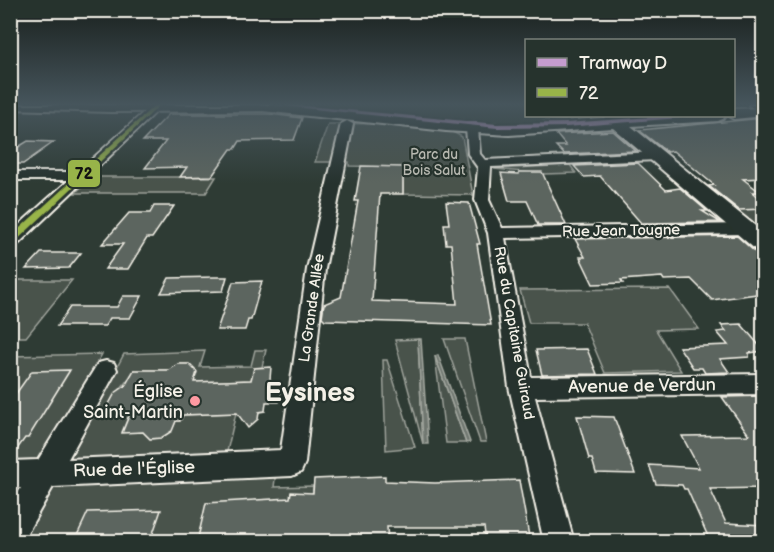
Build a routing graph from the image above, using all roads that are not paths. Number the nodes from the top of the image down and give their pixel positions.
1 (131, 131) edge
2 (346, 131) edge
3 (472, 131) edge
4 (627, 131) edge
5 (657, 156) junction
6 (483, 164) junction
7 (10, 176) edge
8 (82, 176) junction
9 (745, 229) junction
10 (496, 233) junction
11 (10, 242) edge
12 (764, 245) edge
13 (106, 370) dead end
14 (764, 384) edge
15 (521, 387) junction
16 (224, 466) joint
17 (45, 473) junction
18 (10, 475) edge
19 (10, 534) edge
20 (559, 542) edge

1 - 8 street
2 - 16 street, La Grande Allée
3 - 6 street, Rue du Capitaine Guiraud
4 - 5 street
5 - 6 street
5 - 9 street
6 - 10 street, Rue du Capitaine Guiraud
7 - 8 street
8 - 11 street
9 - 10 street, Rue Jean Tougne
9 - 12 street
10 - 15 street, Rue du Capitaine Guiraud
13 - 17 street, Rue de l'Église
14 - 15 street, Avenue de Verdun
15 - 20 street, Rue du Capitaine Guiraud
16 - 17 street, Rue de l'Église
17 - 18 street, Rue de l'Église
17 - 19 street

